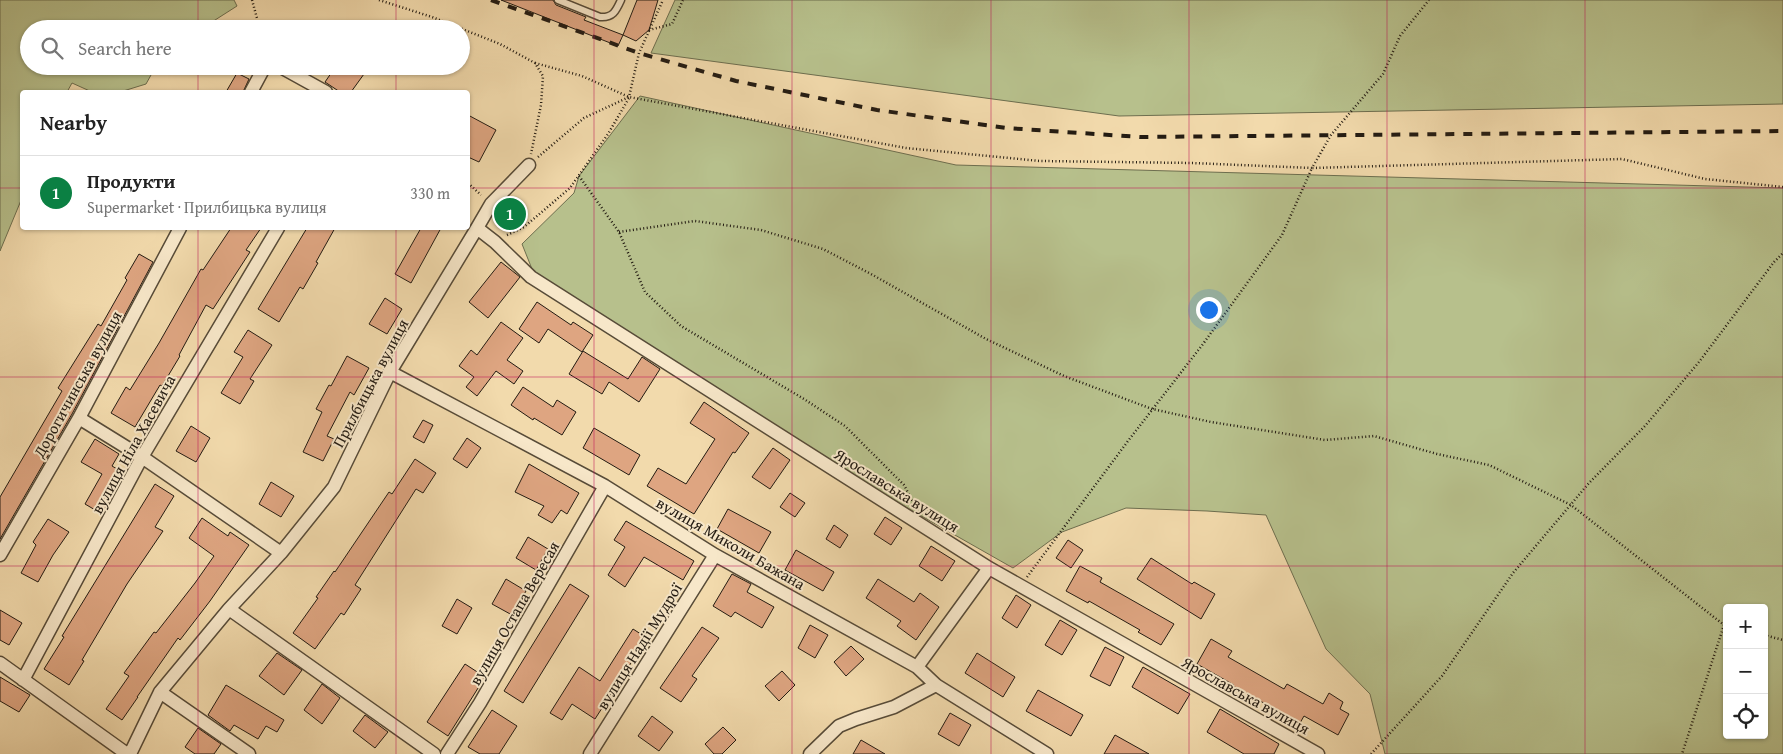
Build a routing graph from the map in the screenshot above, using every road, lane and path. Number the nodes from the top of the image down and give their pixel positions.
1 (252, 0) edge
2 (379, 0) edge
3 (558, 0) edge
4 (621, 0) edge
5 (663, 0) edge
6 (683, 0) edge
7 (1429, 0) edge
8 (258, 20) edge
9 (440, 20) edge
10 (649, 30) junction
11 (470, 32) edge
12 (535, 63) junction
13 (260, 75) edge
14 (295, 75) edge
15 (252, 90) edge
16 (322, 90) edge
17 (629, 97) junction
18 (529, 165) junction
19 (1312, 168) junction
20 (579, 176) junction
21 (470, 184) edge
22 (1783, 187) edge
23 (491, 204) junction
24 (476, 228) junction
25 (179, 230) edge
26 (277, 230) edge
27 (619, 232) junction
28 (495, 242) junction
29 (1783, 253) edge
30 (390, 372) junction
31 (1152, 409) junction
32 (79, 418) junction
33 (142, 457) junction
34 (605, 486) junction
35 (1571, 505) junction
36 (916, 507) dead end
37 (281, 553) junction
38 (0, 555) edge
39 (715, 555) junction
40 (989, 568) junction
41 (1020, 586) junction
42 (229, 609) junction
43 (1723, 623) edge
44 (1723, 634) edge
45 (1768, 636) edge
46 (1783, 640) edge
47 (0, 663) edge
48 (917, 667) junction
49 (23, 680) junction
50 (936, 684) junction
51 (160, 692) junction
52 (1306, 750) edge
53 (128, 754) edge
54 (249, 754) edge
55 (434, 754) edge
56 (447, 754) edge
57 (590, 754) edge
58 (810, 754) edge
59 (1047, 754) edge
60 (1318, 754) edge
61 (1371, 754) edge
62 (1682, 754) edge

1 - 8 path
2 - 9 path
3 - 4 lane
5 - 10 path
6 - 10 path
7 - 19 path
10 - 17 path
11 - 12 path
12 - 17 path
12 - 18 path
13 - 15 street
14 - 16 street
17 - 18 path
17 - 19 path
17 - 20 path
18 - 23 street, Прилбицька вулиця
19 - 22 path
19 - 31 path
20 - 27 path
20 - 28 path
21 - 23 path
23 - 24 street, Прилбицька вулиця
24 - 28 street, Ярославська вулиця
24 - 30 street, Прилбицька вулиця
25 - 32 street, Дорогичинська вулиця
26 - 33 street, вулиця Ніла Хасевича
27 - 31 path
27 - 36 path
28 - 40 street, Ярославська вулиця
29 - 35 path
30 - 34 street, вулиця Миколи Бажана
30 - 37 street, Прилбицька вулиця
31 - 35 path
31 - 41 path
32 - 33 street
32 - 38 street, Дорогичинська вулиця
33 - 37 street
33 - 49 street, вулиця Ніла Хасевича
34 - 39 street, вулиця Миколи Бажана
34 - 56 street, вулиця Остапа Вересая
35 - 43 path
35 - 61 path
37 - 42 street, Прилбицька вулиця
39 - 48 street, вулиця Миколи Бажана
39 - 57 street, вулиця Надії Мудрої
40 - 41 street, Ярославська вулиця
40 - 48 street
41 - 52 street, Ярославська вулиця
42 - 51 street, Прилбицька вулиця
42 - 55 street
44 - 62 path
45 - 46 path
47 - 49 street, Прилбицька вулиця
48 - 50 street, вулиця Миколи Бажана
49 - 53 street, Прилбицька вулиця
50 - 58 street
50 - 59 street, вулиця Миколи Бажана
51 - 53 street, Прилбицька вулиця
51 - 54 street
52 - 60 street, Ярославська вулиця

